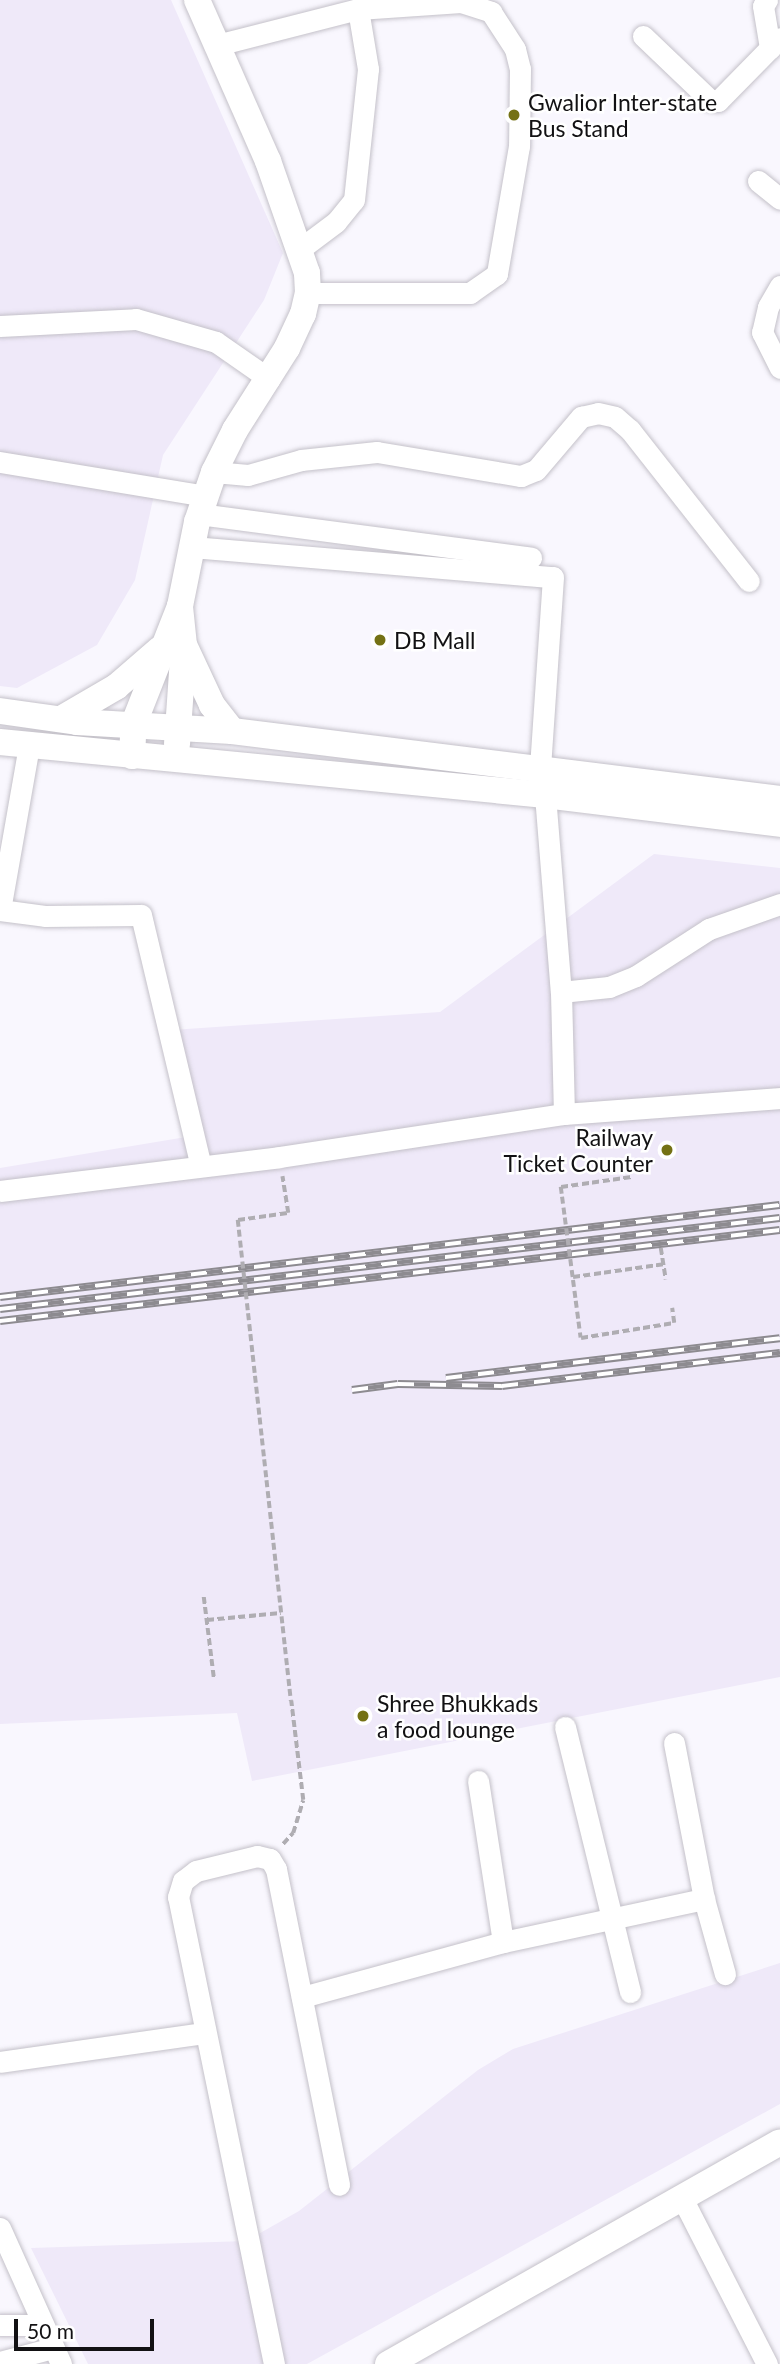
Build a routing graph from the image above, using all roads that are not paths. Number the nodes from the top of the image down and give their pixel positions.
1 (197, 0) edge
2 (767, 0) edge
3 (358, 9) junction
4 (643, 36) dead end
5 (775, 43) edge
6 (217, 46) junction
7 (758, 181) dead end
8 (780, 199) edge
9 (300, 249) junction
10 (780, 286) edge
11 (308, 293) junction
12 (0, 326) edge
13 (780, 368) edge
14 (269, 379) junction
15 (0, 462) edge
16 (206, 494) junction
17 (192, 547) junction
18 (531, 558) dead end
19 (748, 581) dead end
20 (173, 646) junction
21 (0, 711) edge
22 (59, 720) junction
23 (134, 723) junction
24 (178, 728) junction
25 (232, 731) junction
26 (0, 742) edge
27 (29, 745) junction
28 (131, 756) junction
29 (176, 761) junction
30 (540, 769) junction
31 (545, 795) junction
32 (780, 799) edge
33 (780, 824) edge
34 (780, 904) edge
35 (0, 910) edge
36 (561, 992) junction
37 (780, 1098) edge
38 (564, 1114) junction
39 (201, 1166) junction
40 (0, 1191) edge
41 (565, 1727) dead end
42 (674, 1743) dead end
43 (478, 1781) dead end
44 (704, 1899) junction
45 (615, 1918) junction
46 (503, 1942) junction
47 (724, 1974) dead end
48 (630, 1992) dead end
49 (302, 1997) junction
50 (204, 2033) junction
51 (0, 2062) edge
52 (780, 2142) edge
53 (339, 2185) dead end
54 (681, 2196) junction
55 (0, 2228) edge
56 (0, 2325) edge
57 (41, 2325) junction
58 (57, 2356) edge
59 (0, 2362) edge
60 (274, 2364) edge
61 (388, 2364) edge
62 (767, 2364) edge

1 - 6 main road
2 - 5 street
3 - 6 street
3 - 9 street
3 - 11 street
4 - 5 street
6 - 9 main road
7 - 8 street
9 - 11 main road
10 - 13 street
11 - 14 main road
12 - 14 street
14 - 16 main road
15 - 16 street
16 - 17 main road
16 - 18 street
16 - 19 street
17 - 20 main road
17 - 30 street
20 - 22 main road
20 - 23 main road
20 - 24 main road
20 - 25 main road
21 - 22 main road
22 - 23 main road
23 - 24 main road
23 - 28 main road
24 - 25 main road
24 - 29 main road
25 - 30 main road
26 - 27 main road
27 - 28 main road
27 - 35 street
28 - 29 main road
29 - 31 main road
30 - 32 main road
31 - 33 main road
31 - 36 street
34 - 36 street
35 - 39 street
36 - 38 street
37 - 38 street
38 - 39 street
39 - 40 street
41 - 45 street
42 - 44 street
43 - 46 street
44 - 45 street
44 - 47 street
45 - 46 street
45 - 48 street
46 - 49 street
49 - 50 street
49 - 53 street
50 - 51 street
50 - 60 street
52 - 54 main road
54 - 61 main road
54 - 62 street
55 - 57 street
56 - 57 street
57 - 58 street
58 - 59 street

